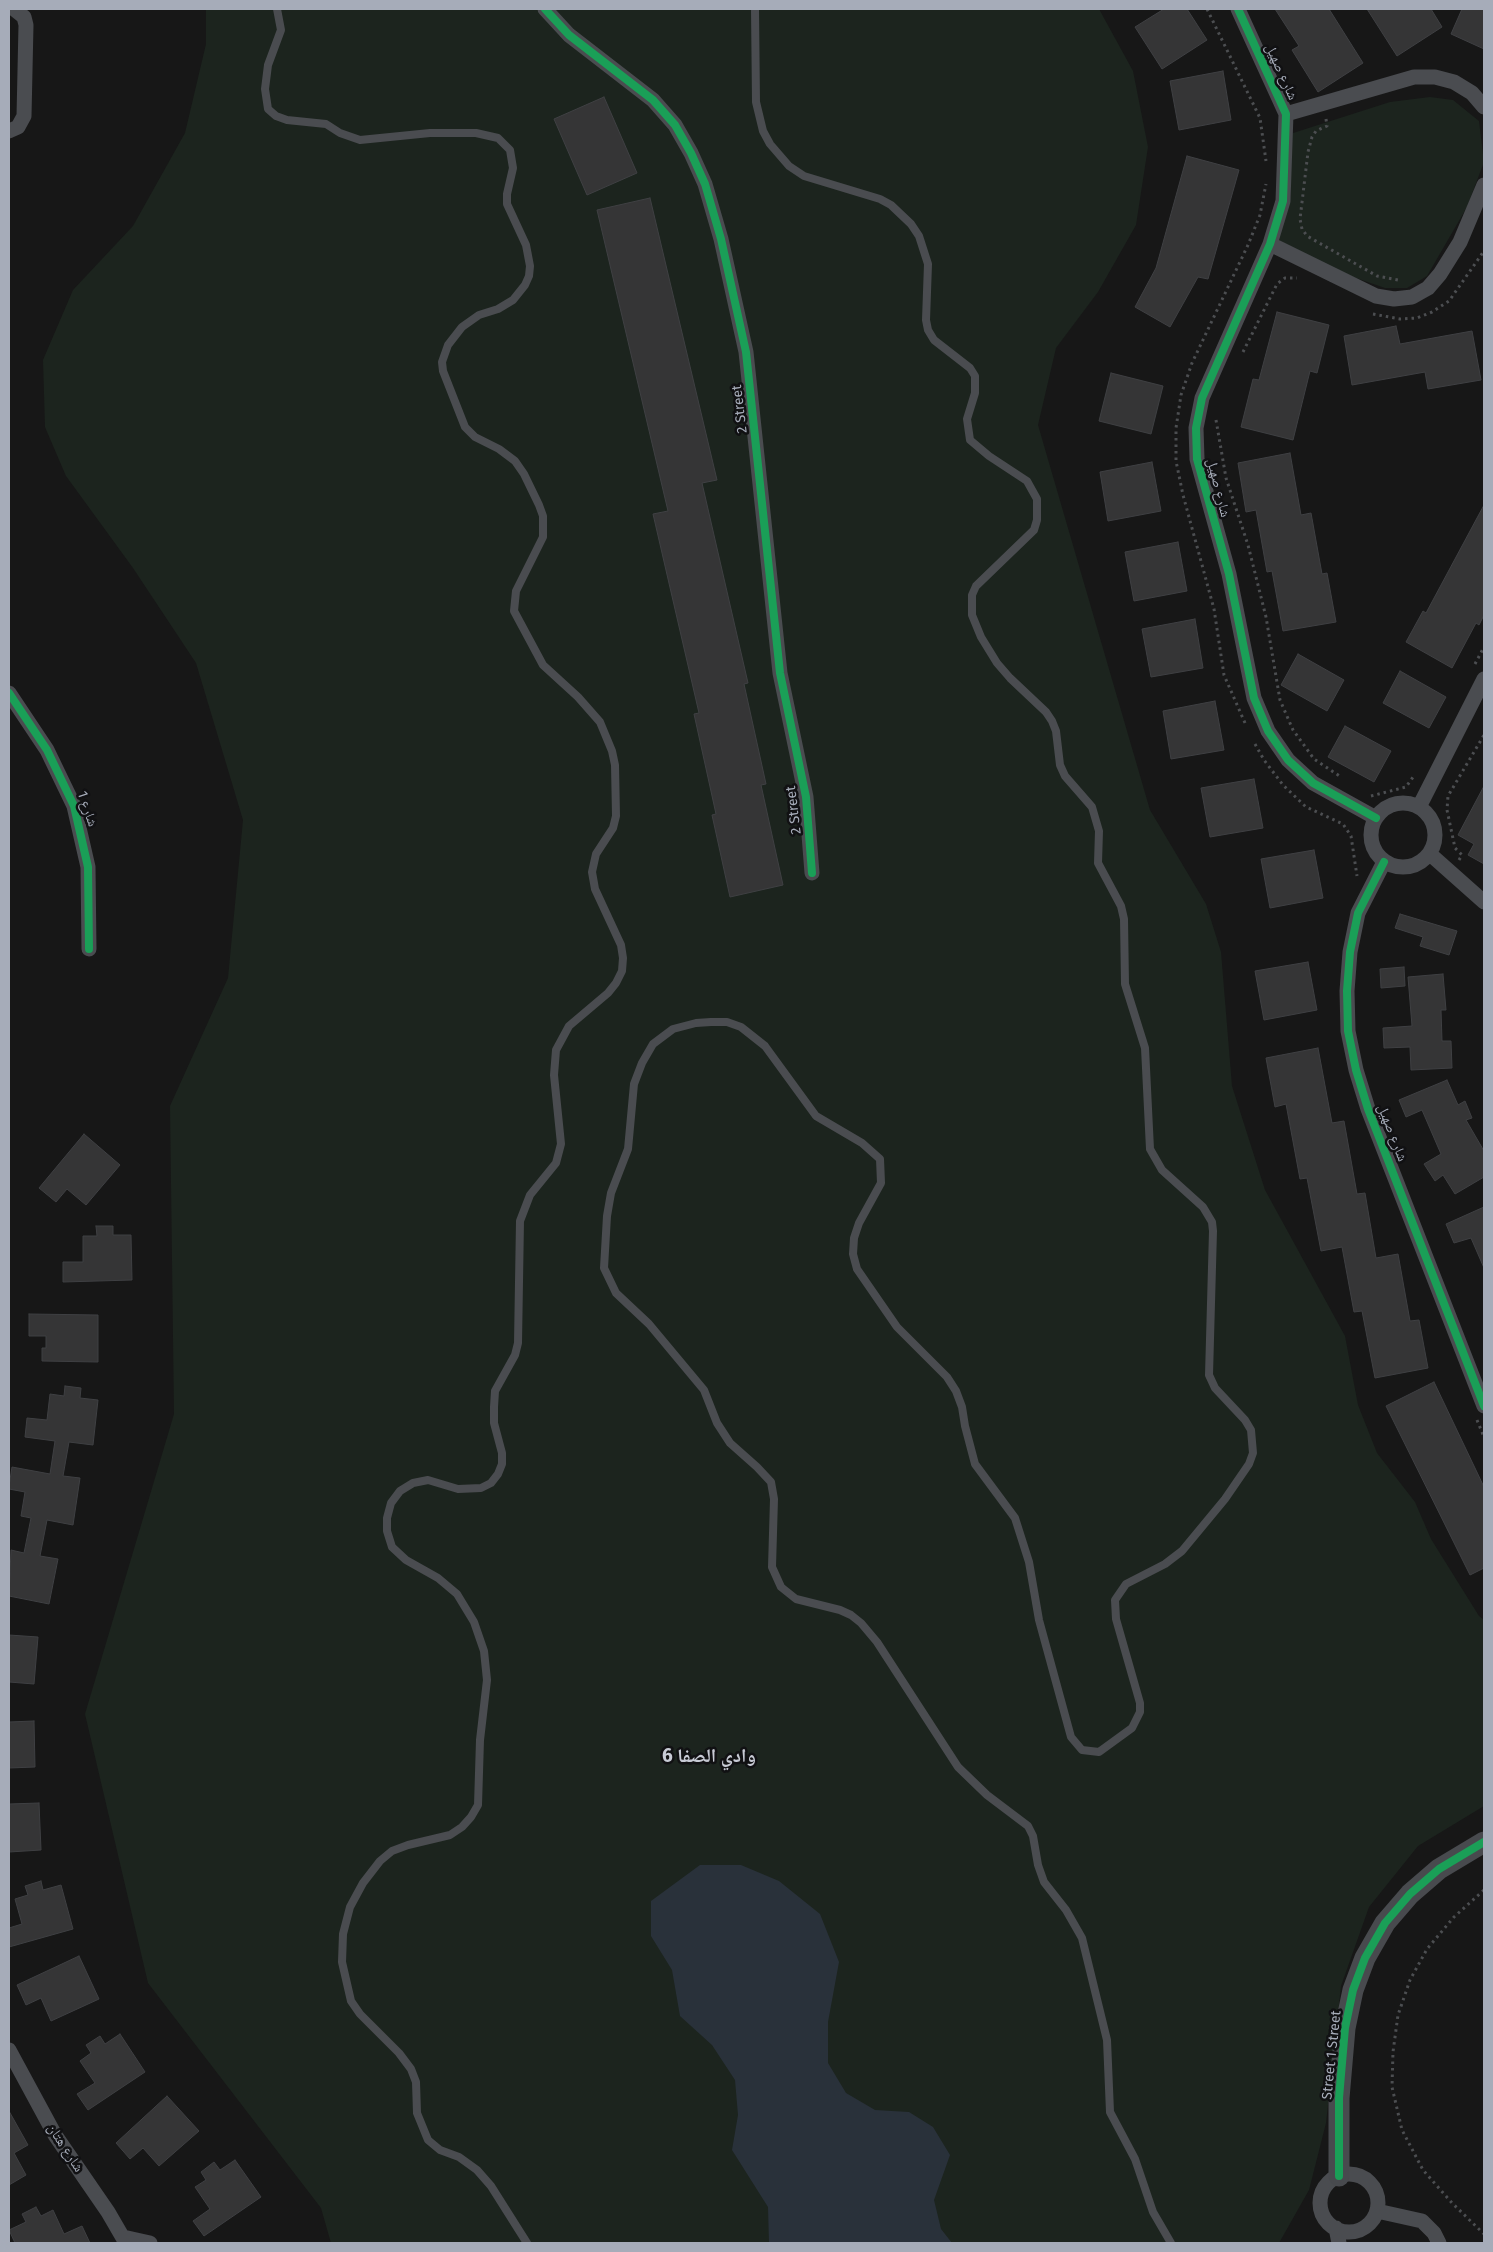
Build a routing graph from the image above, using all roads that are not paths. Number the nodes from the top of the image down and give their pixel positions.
1 (14, 9) edge
2 (277, 9) edge
3 (545, 9) edge
4 (755, 9) edge
5 (1238, 9) edge
6 (1484, 107) edge
7 (1286, 114) junction
8 (9, 131) edge
9 (1483, 192) edge
10 (1270, 244) junction
11 (1478, 674) edge
12 (9, 693) edge
13 (1419, 807) junction
14 (1376, 818) junction
15 (1430, 854) junction
16 (1384, 862) junction
17 (812, 874) dead end
18 (1484, 902) edge
19 (89, 949) dead end
20 (1480, 1411) edge
21 (1484, 1842) edge
22 (9, 2050) edge
23 (1339, 2176) junction
24 (1376, 2211) junction
25 (1363, 2228) junction
26 (1337, 2236) edge
27 (125, 2240) edge
28 (150, 2243) edge
29 (527, 2243) edge
30 (1171, 2243) edge
31 (1354, 2243) edge
32 (1439, 2243) edge

1 - 8 street
2 - 29 lane
3 - 17 street, 2 Street
4 - 30 lane
5 - 7 street, شارع صهيل
6 - 7 street
7 - 10 street, شارع صهيل
9 - 10 street
10 - 14 street, شارع صهيل
11 - 13 street
12 - 19 street, شارع 1
13 - 14 street
13 - 15 street
14 - 16 street
15 - 16 street
15 - 18 street
16 - 20 street, شارع صهيل
21 - 23 street, Street 1 Street
22 - 27 street, شارع هتان
23 - 24 street
23 - 26 street
24 - 25 street
24 - 32 street
25 - 26 street
25 - 31 street
27 - 28 street

